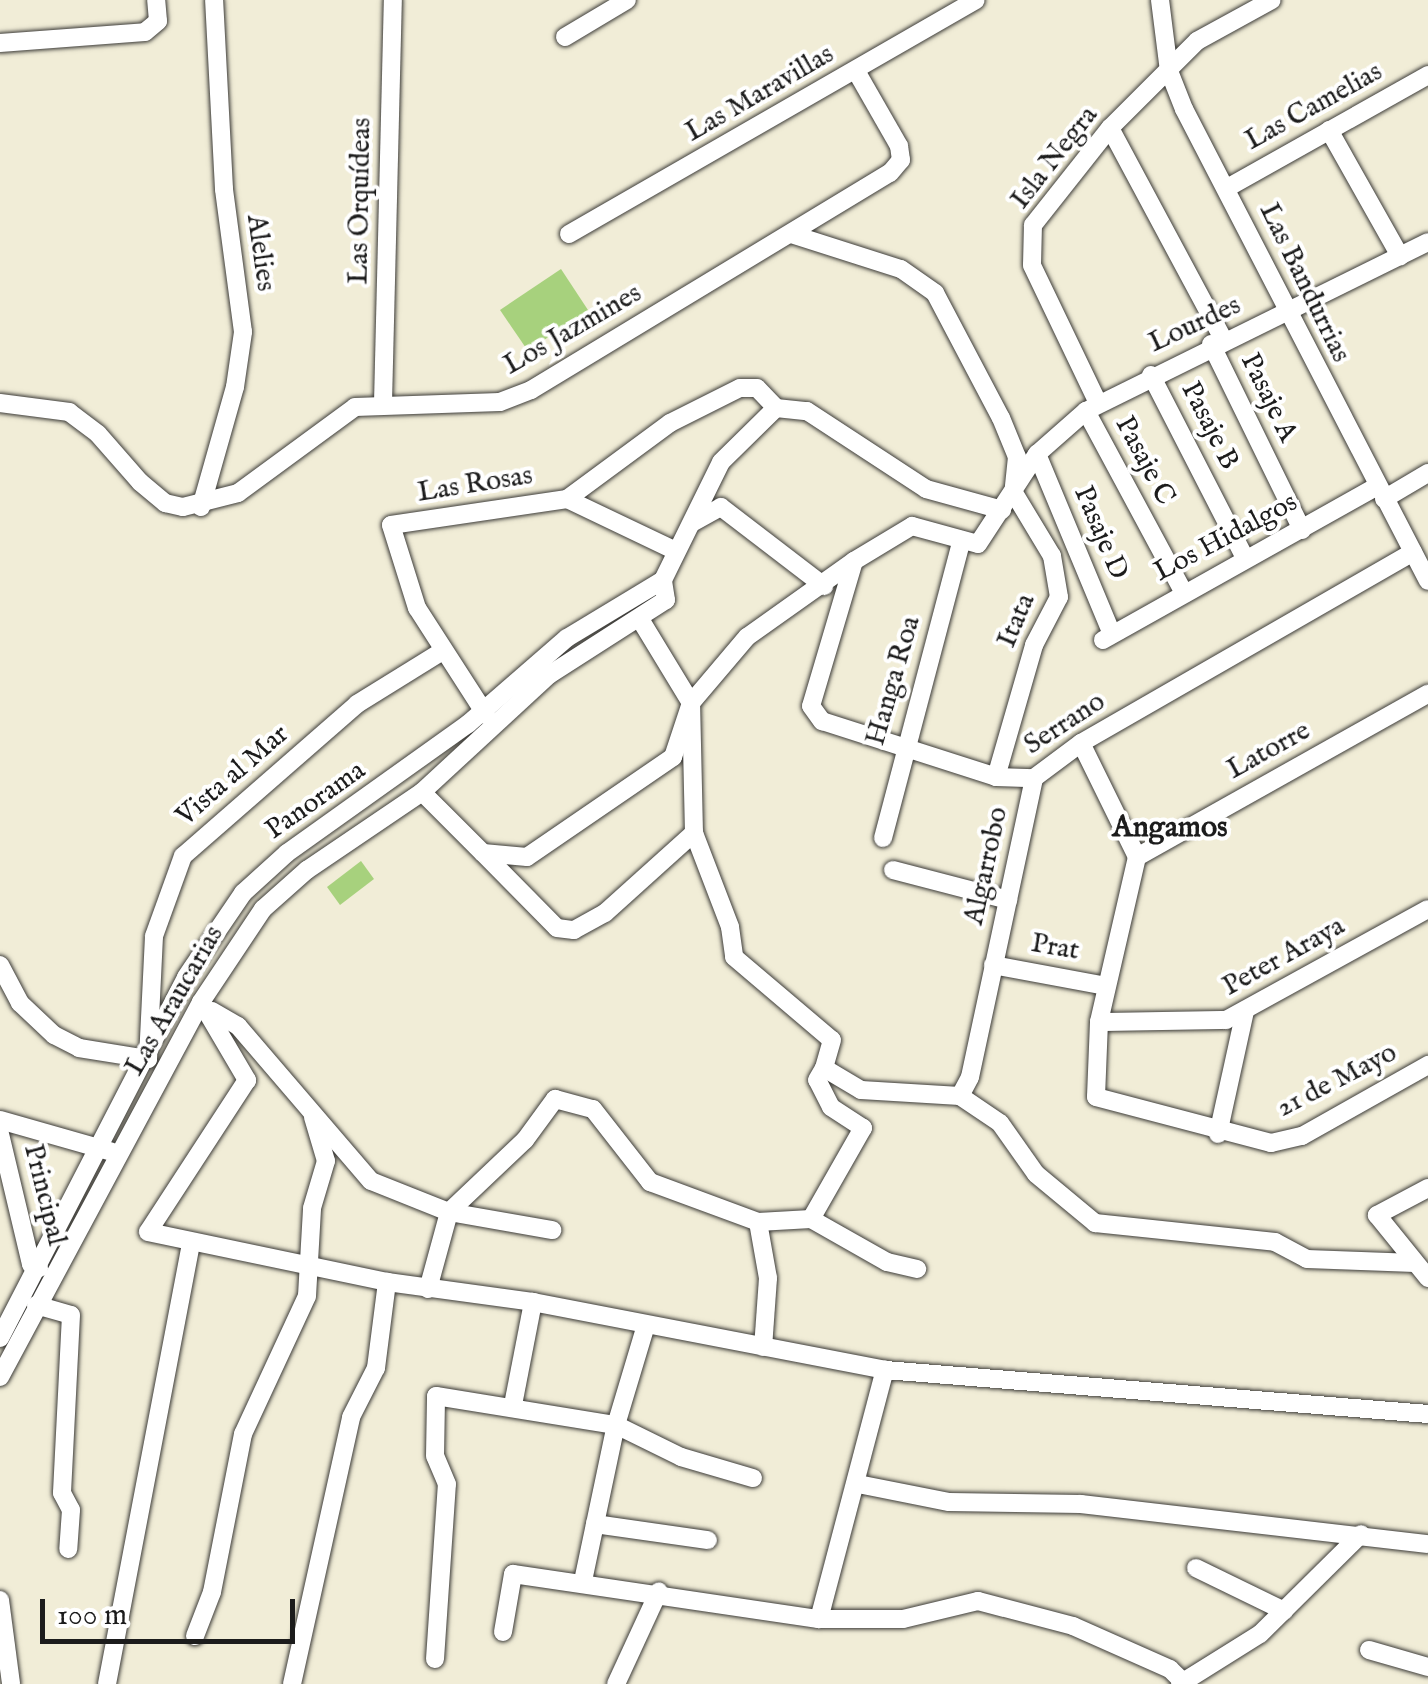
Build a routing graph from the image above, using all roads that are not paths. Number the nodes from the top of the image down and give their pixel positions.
1 (156, 0) edge
2 (214, 0) edge
3 (393, 0) edge
4 (627, 0) edge
5 (976, 0) edge
6 (1160, 0) edge
7 (1272, 0) edge
8 (565, 37) dead end
9 (0, 43) edge
10 (856, 71) junction
11 (1169, 71) junction
12 (1428, 75) edge
13 (1110, 128) junction
14 (1330, 130) junction
15 (1227, 188) junction
16 (569, 234) dead end
17 (791, 234) junction
18 (1428, 242) edge
19 (1400, 256) junction
20 (1286, 315) junction
21 (1217, 342) junction
22 (1151, 376) junction
23 (0, 403) edge
24 (384, 404) junction
25 (1092, 407) junction
26 (776, 408) junction
27 (1037, 454) junction
28 (1428, 473) edge
29 (1380, 492) junction
30 (1014, 493) junction
31 (568, 499) junction
32 (200, 507) junction
33 (1002, 510) junction
34 (689, 525) junction
35 (1302, 530) junction
36 (962, 540) junction
37 (676, 551) junction
38 (1413, 552) junction
39 (1244, 556) junction
40 (854, 561) junction
41 (663, 580) junction
42 (1428, 580) edge
43 (824, 586) junction
44 (1183, 591) junction
45 (640, 618) junction
46 (1107, 637) joint
47 (441, 652) junction
48 (1428, 694) edge
49 (690, 703) junction
50 (481, 711) junction
51 (498, 726) junction
52 (1081, 743) junction
53 (902, 751) junction
54 (996, 777) junction
55 (1034, 778) junction
56 (422, 792) junction
57 (694, 834) junction
58 (883, 838) dead end
59 (483, 853) junction
60 (1137, 857) junction
61 (894, 870) dead end
62 (1008, 900) junction
63 (1428, 909) edge
64 (0, 965) edge
65 (993, 965) junction
66 (1106, 986) junction
67 (206, 1006) junction
68 (1246, 1011) junction
69 (1099, 1022) junction
70 (148, 1059) junction
71 (1428, 1065) edge
72 (824, 1068) junction
73 (960, 1096) junction
74 (314, 1117) junction
75 (0, 1120) edge
76 (0, 1134) edge
77 (1218, 1134) junction
78 (103, 1148) junction
79 (121, 1156) junction
80 (1428, 1188) edge
81 (449, 1212) junction
82 (811, 1220) junction
83 (758, 1222) junction
84 (552, 1230) dead end
85 (192, 1244) junction
86 (1415, 1263) junction
87 (309, 1267) junction
88 (39, 1268) junction
89 (917, 1269) dead end
90 (1428, 1278) edge
91 (386, 1282) junction
92 (428, 1288) junction
93 (533, 1302) junction
94 (36, 1306) junction
95 (646, 1325) junction
96 (0, 1338) edge
97 (762, 1347) junction
98 (884, 1370) junction
99 (0, 1378) edge
100 (513, 1405) junction
101 (1428, 1414) edge
102 (616, 1425) junction
103 (753, 1478) dead end
104 (858, 1484) junction
105 (595, 1524) junction
106 (1361, 1534) junction
107 (708, 1540) dead end
108 (1428, 1544) edge
109 (68, 1549) dead end
110 (1196, 1568) dead end
111 (583, 1581) junction
112 (659, 1591) junction
113 (0, 1600) edge
114 (1284, 1610) junction
115 (819, 1619) junction
116 (503, 1632) dead end
117 (194, 1636) dead end
118 (1370, 1650) dead end
119 (435, 1659) dead end
120 (1428, 1666) edge
121 (1182, 1683) edge
122 (10, 1684) edge
123 (106, 1684) edge
124 (292, 1684) edge
125 (616, 1684) edge

1 - 9 street
2 - 32 street, Alelies
3 - 24 street, Las Orquídeas
4 - 8 street
5 - 10 street, Las Maravillas
6 - 11 street, Las Bandurrias
7 - 11 street
10 - 16 street, Las Maravillas
10 - 17 street, Los Jazmines
11 - 13 street, Isla Negra
11 - 15 street, Las Bandurrias
12 - 14 street, Las Camelias
13 - 21 street, Pasaje A
13 - 25 street, Isla Negra
14 - 15 street, Las Camelias
14 - 19 street
15 - 20 street, Las Bandurrias
17 - 24 street, Los Jazmines
17 - 30 street
18 - 19 street, Lourdes
19 - 20 street, Lourdes
20 - 21 street, Lourdes
20 - 29 street, Las Bandurrias
21 - 22 street, Lourdes
21 - 35 street, Pasaje A
22 - 25 street, Lourdes
22 - 39 street, Pasaje B
23 - 32 street
24 - 32 street, Los Jazmines
25 - 27 street, Lourdes
25 - 44 street, Pasaje C
26 - 31 street
26 - 33 street
26 - 34 street
27 - 30 street, Lourdes
27 - 46 street, Pasaje D
28 - 29 street, Los Hidalgos
29 - 35 street, Los Hidalgos
29 - 38 street, Las Bandurrias
30 - 33 street, Lourdes
30 - 54 street, Itata
31 - 37 street, Las Rosas
31 - 47 street, Las Rosas
33 - 36 street, Lourdes
34 - 37 street
34 - 43 street
35 - 39 street, Los Hidalgos
36 - 40 street
36 - 53 street, Hanga Roa
37 - 41 street
38 - 42 street, Las Bandurrias
38 - 52 street, Serrano
39 - 44 street, Los Hidalgos
40 - 43 street
40 - 53 street, Serrano
41 - 45 street, Las Araucarias
41 - 50 street, Panorama
43 - 49 street
44 - 46 street, Los Hidalgos
45 - 49 street
45 - 51 street, Las Araucarias
47 - 50 street
47 - 70 street, Vista al Mar
48 - 60 street, Latorre
49 - 57 street
49 - 59 street
50 - 51 street
50 - 70 street, Panorama
51 - 56 street, Las Araucarias
52 - 55 street, Serrano
52 - 60 street
53 - 54 street, Serrano
53 - 58 street, Hanga Roa
54 - 55 street, Serrano
55 - 62 street, Algarrobo
56 - 59 street
56 - 67 street, Las Araucarias
57 - 59 street
57 - 72 street
60 - 66 street
61 - 62 street
62 - 65 street, Algarrobo
63 - 68 street, Peter Araya
64 - 70 street
65 - 66 street, Prat
65 - 73 street, Algarrobo
66 - 69 street
67 - 74 street
67 - 79 street, Las Araucarias
67 - 85 street
68 - 69 street, Peter Araya
68 - 77 street
69 - 77 street, 21 de Mayo
70 - 78 street, Panorama
71 - 77 street, 21 de Mayo
72 - 73 street
72 - 82 street
73 - 86 street
74 - 81 street
74 - 87 street
75 - 78 street, Principal
76 - 88 street, Principal
78 - 79 street, Principal
78 - 88 street, Panorama
79 - 94 street, Las Araucarias
80 - 86 street
81 - 83 street
81 - 84 street
81 - 92 street
82 - 83 street
82 - 89 street
83 - 97 street
85 - 87 street
85 - 123 street
86 - 90 street
87 - 91 street
87 - 117 street
88 - 96 street, Panorama
91 - 92 street
91 - 124 street
92 - 93 street
93 - 95 street
93 - 100 street
94 - 99 street, Las Araucarias
94 - 109 street
95 - 97 street
95 - 102 street
97 - 98 street
98 - 101 street
98 - 104 street
100 - 102 street
100 - 119 street
102 - 103 street
102 - 105 street
104 - 106 street
104 - 115 street
105 - 107 street
105 - 111 street
106 - 108 street
106 - 114 street
110 - 114 street
111 - 112 street
111 - 116 street
112 - 115 street
112 - 125 street
113 - 122 street
114 - 121 street
115 - 121 street
118 - 120 street

